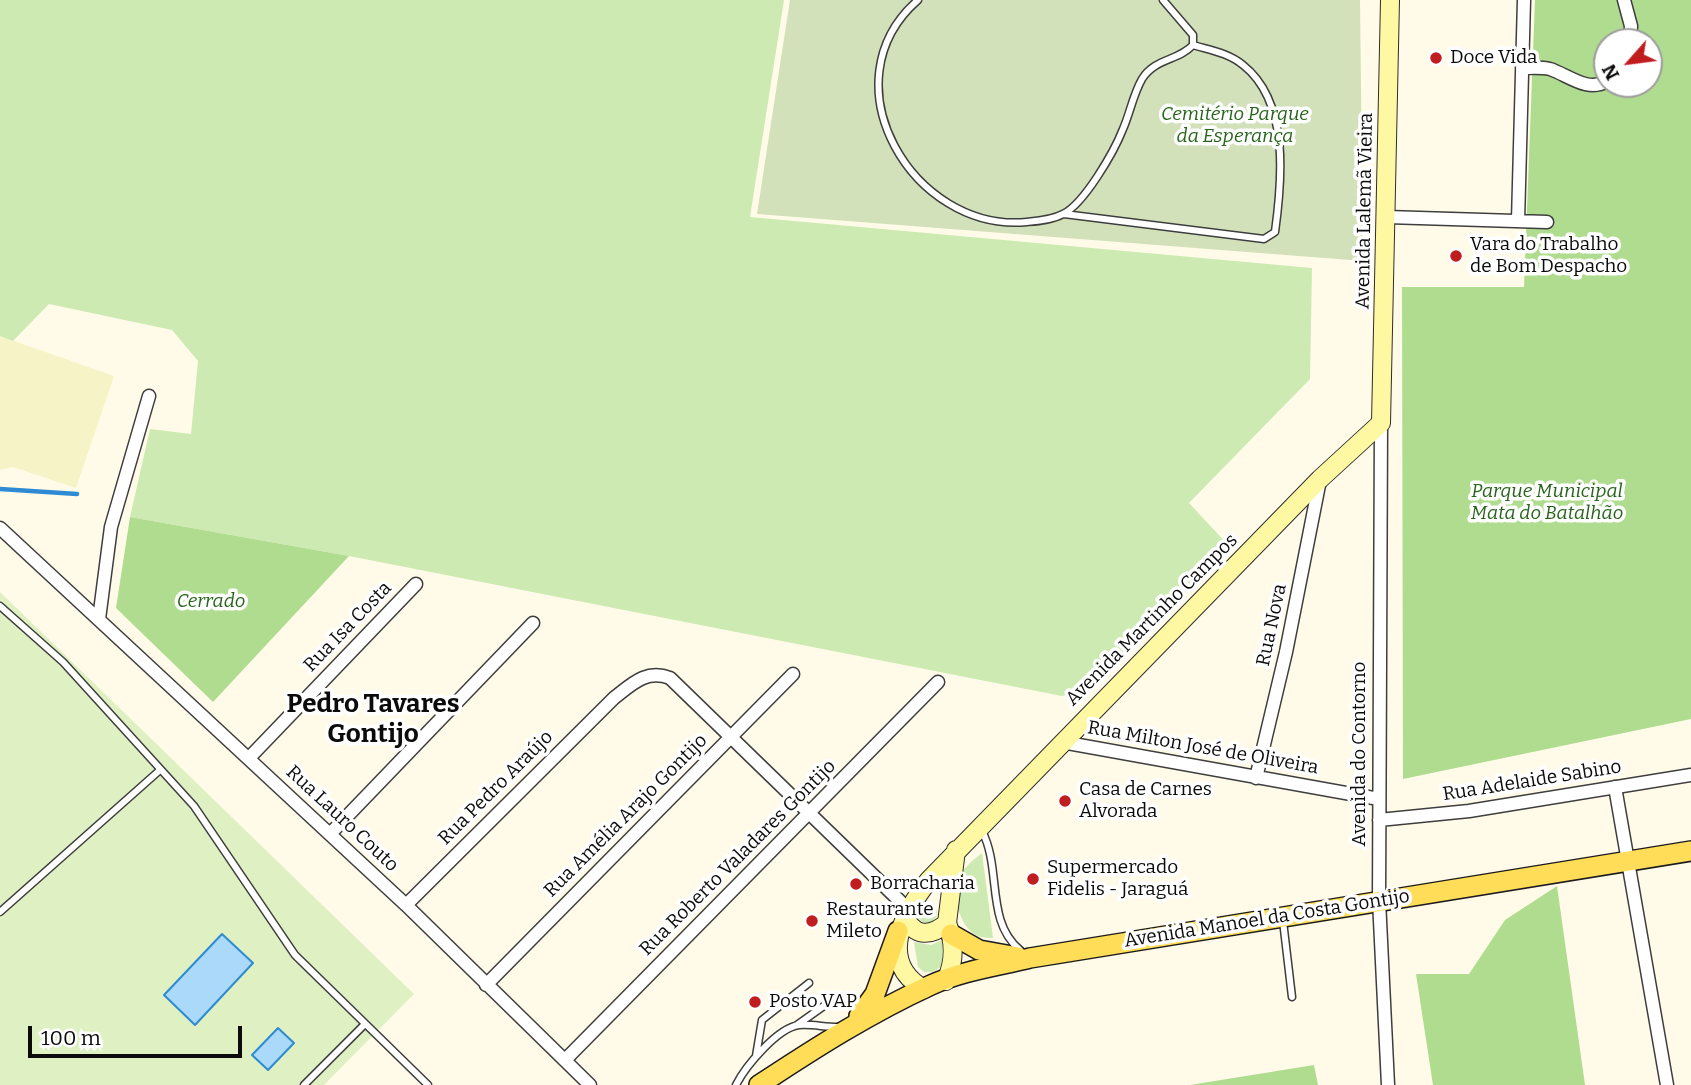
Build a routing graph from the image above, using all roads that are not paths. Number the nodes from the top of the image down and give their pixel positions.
1 (918, 0) edge
2 (1163, 0) edge
3 (1390, 0) edge
4 (1524, 0) edge
5 (1624, 0) edge
6 (1631, 28) edge
7 (1194, 45) junction
8 (1522, 68) junction
9 (1593, 84) edge
10 (1064, 214) junction
11 (1387, 217) junction
12 (1518, 221) junction
13 (1547, 222) dead end
14 (149, 396) dead end
15 (1381, 424) junction
16 (1321, 480) junction
17 (0, 528) edge
18 (416, 584) dead end
19 (0, 606) edge
20 (99, 619) junction
21 (533, 623) dead end
22 (793, 674) dead end
23 (937, 682) dead end
24 (732, 737) junction
25 (1062, 742) junction
26 (249, 758) junction
27 (160, 770) junction
28 (1691, 775) edge
29 (1256, 778) junction
30 (1615, 788) junction
31 (1379, 799) junction
32 (809, 813) junction
33 (1379, 820) junction
34 (980, 826) junction
35 (330, 834) junction
36 (956, 850) junction
37 (1691, 851) edge
38 (1629, 862) junction
39 (1379, 900) junction
40 (406, 905) junction
41 (0, 912) edge
42 (1282, 916) junction
43 (903, 918) junction
44 (949, 928) junction
45 (1030, 958) junction
46 (946, 981) junction
47 (809, 983) dead end
48 (486, 985) junction
49 (924, 989) junction
50 (1292, 997) dead end
51 (828, 1003) dead end
52 (365, 1024) junction
53 (797, 1025) junction
54 (850, 1025) junction
55 (756, 1057) junction
56 (565, 1060) junction
57 (304, 1085) edge
58 (428, 1085) edge
59 (590, 1085) edge
60 (736, 1085) edge
61 (759, 1085) edge
62 (1388, 1085) edge
63 (1667, 1085) edge

1 - 10 lane
2 - 7 lane
3 - 11 main road, Avenida Lalemã Vieira
4 - 8 street
5 - 6 street
7 - 10 lane
7 - 10 lane
8 - 9 street
8 - 12 street
11 - 12 street
11 - 15 main road, Avenida Lalemã Vieira
12 - 13 street
14 - 20 street
15 - 16 main road, Avenida Martinho Campos
15 - 31 street, Avenida do Contorno
16 - 25 main road, Avenida Martinho Campos
16 - 29 street, Rua Nova
17 - 20 street, Rua Lauro Couto
18 - 26 street, Rua Isa Costa
19 - 27 lane
20 - 26 street, Rua Lauro Couto
21 - 35 street
22 - 24 street, Rua Amélia Arajo Gontijo
23 - 32 street, Rua Roberto Valadares Gontijo
24 - 32 street
24 - 40 street, Rua Pedro Araújo
24 - 48 street, Rua Amélia Arajo Gontijo
25 - 29 street, Rua Milton José de Oliveira
25 - 34 main road, Avenida Martinho Campos
26 - 35 street, Rua Lauro Couto
27 - 41 lane
27 - 52 lane
28 - 30 street, Rua Adelaide Sabino
29 - 31 street, Rua Milton José de Oliveira
30 - 33 street, Rua Adelaide Sabino
30 - 38 street
31 - 33 street, Avenida do Contorno
32 - 43 street
32 - 56 street, Rua Roberto Valadares Gontijo
33 - 39 street, Avenida do Contorno
34 - 36 main road, Avenida Martinho Campos
34 - 45 lane
35 - 40 street, Rua Lauro Couto
36 - 43 main road, Avenida Martinho Campos
36 - 44 main road
37 - 38 main road, Avenida Manoel da Costa Gontijo
38 - 39 main road, Avenida Manoel da Costa Gontijo
38 - 63 street
39 - 42 main road, Avenida Manoel da Costa Gontijo
39 - 62 street, Avenida do Contorno
40 - 48 street, Rua Lauro Couto
42 - 45 main road, Avenida Manoel da Costa Gontijo
42 - 50 lane
43 - 44 main road
43 - 49 main road
43 - 54 main road
44 - 45 main road
44 - 46 main road
45 - 46 main road, Avenida Manoel da Costa Gontijo
46 - 49 main road, Avenida Manoel da Costa Gontijo
47 - 55 lane
48 - 56 street, Rua Lauro Couto
49 - 54 main road, Avenida Manoel da Costa Gontijo
51 - 53 lane
52 - 57 lane
52 - 58 lane
53 - 54 lane
53 - 55 lane
54 - 61 main road
55 - 60 lane
56 - 59 street, Rua Lauro Couto

